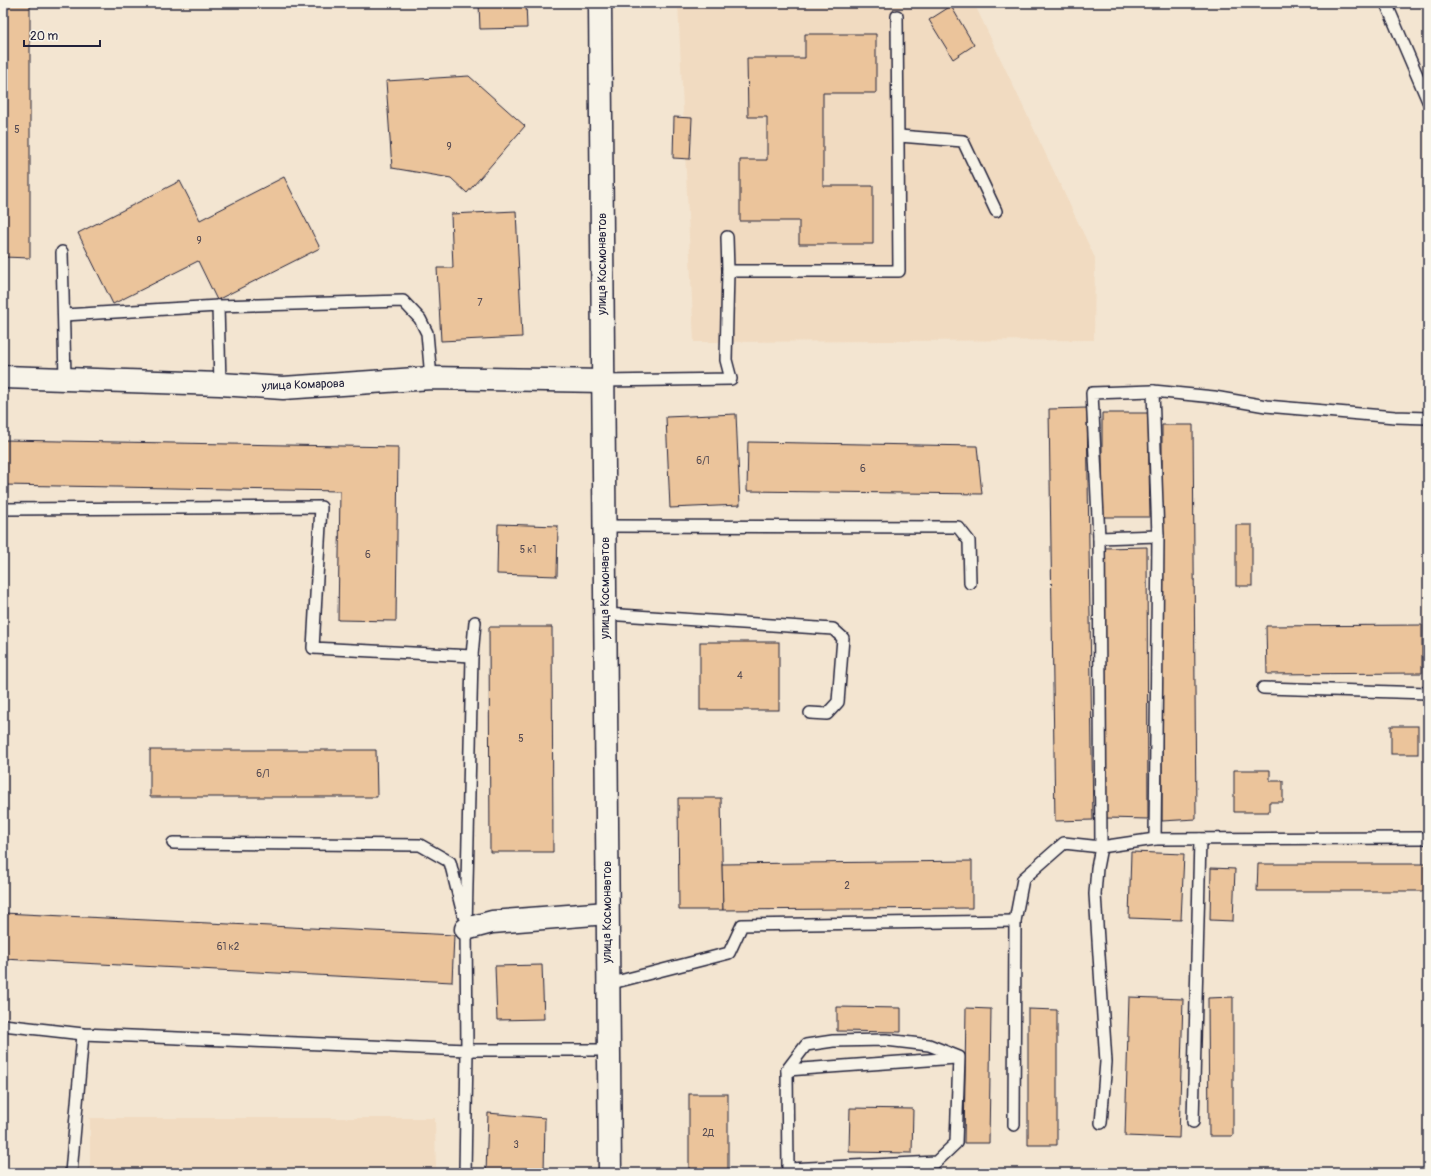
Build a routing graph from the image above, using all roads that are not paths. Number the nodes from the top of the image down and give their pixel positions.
1 (600, 3) edge
2 (1386, 3) edge
3 (897, 16) dead end
4 (1428, 101) edge
5 (899, 136) junction
6 (996, 211) dead end
7 (727, 237) dead end
8 (62, 252) dead end
9 (728, 271) junction
10 (218, 306) junction
11 (64, 315) junction
12 (3, 377) edge
13 (431, 378) junction
14 (65, 379) junction
15 (603, 381) junction
16 (220, 384) junction
17 (1152, 391) junction
18 (1428, 418) edge
19 (3, 509) edge
20 (604, 526) junction
21 (1158, 536) junction
22 (1099, 538) junction
23 (970, 583) dead end
24 (605, 614) junction
25 (475, 622) dead end
26 (472, 656) junction
27 (1263, 688) dead end
28 (1428, 693) edge
29 (810, 713) dead end
30 (1428, 838) edge
31 (1156, 839) junction
32 (1200, 839) junction
33 (173, 843) dead end
34 (1101, 847) junction
35 (607, 913) junction
36 (1015, 921) junction
37 (466, 929) junction
38 (608, 984) junction
39 (3, 1025) edge
40 (83, 1034) junction
41 (467, 1050) junction
42 (609, 1050) junction
43 (959, 1057) junction
44 (787, 1070) junction
45 (1193, 1122) dead end
46 (1101, 1123) dead end
47 (1014, 1125) dead end
48 (787, 1171) edge
49 (71, 1173) edge
50 (465, 1173) edge
51 (610, 1173) edge

1 - 15 street, улица Космонавтов
2 - 4 lane
3 - 5 lane
5 - 6 lane
5 - 9 lane
7 - 9 lane
8 - 11 lane
9 - 15 lane
10 - 11 lane
10 - 13 lane
10 - 16 lane
11 - 14 lane
12 - 14 street, улица Комарова
13 - 15 street, улица Комарова
13 - 16 street, улица Комарова
14 - 16 street, улица Комарова
15 - 20 street, улица Космонавтов
17 - 18 lane
17 - 21 lane
17 - 22 lane
19 - 26 lane
20 - 23 lane
20 - 24 street, улица Космонавтов
21 - 22 lane
21 - 31 lane
22 - 34 lane
24 - 29 lane
24 - 35 street, улица Космонавтов
25 - 26 lane
26 - 37 lane
27 - 28 lane
30 - 32 lane
31 - 32 lane
31 - 34 lane
32 - 45 lane
33 - 37 lane
34 - 36 lane
34 - 46 lane
35 - 37 street
35 - 38 street, улица Космонавтов
36 - 38 lane
36 - 47 lane
37 - 41 lane
38 - 42 street, улица Космонавтов
39 - 40 lane
40 - 41 lane
40 - 49 lane
41 - 42 lane
41 - 50 lane
42 - 51 street, улица Космонавтов
43 - 44 lane
43 - 44 lane
43 - 48 lane
44 - 48 lane

